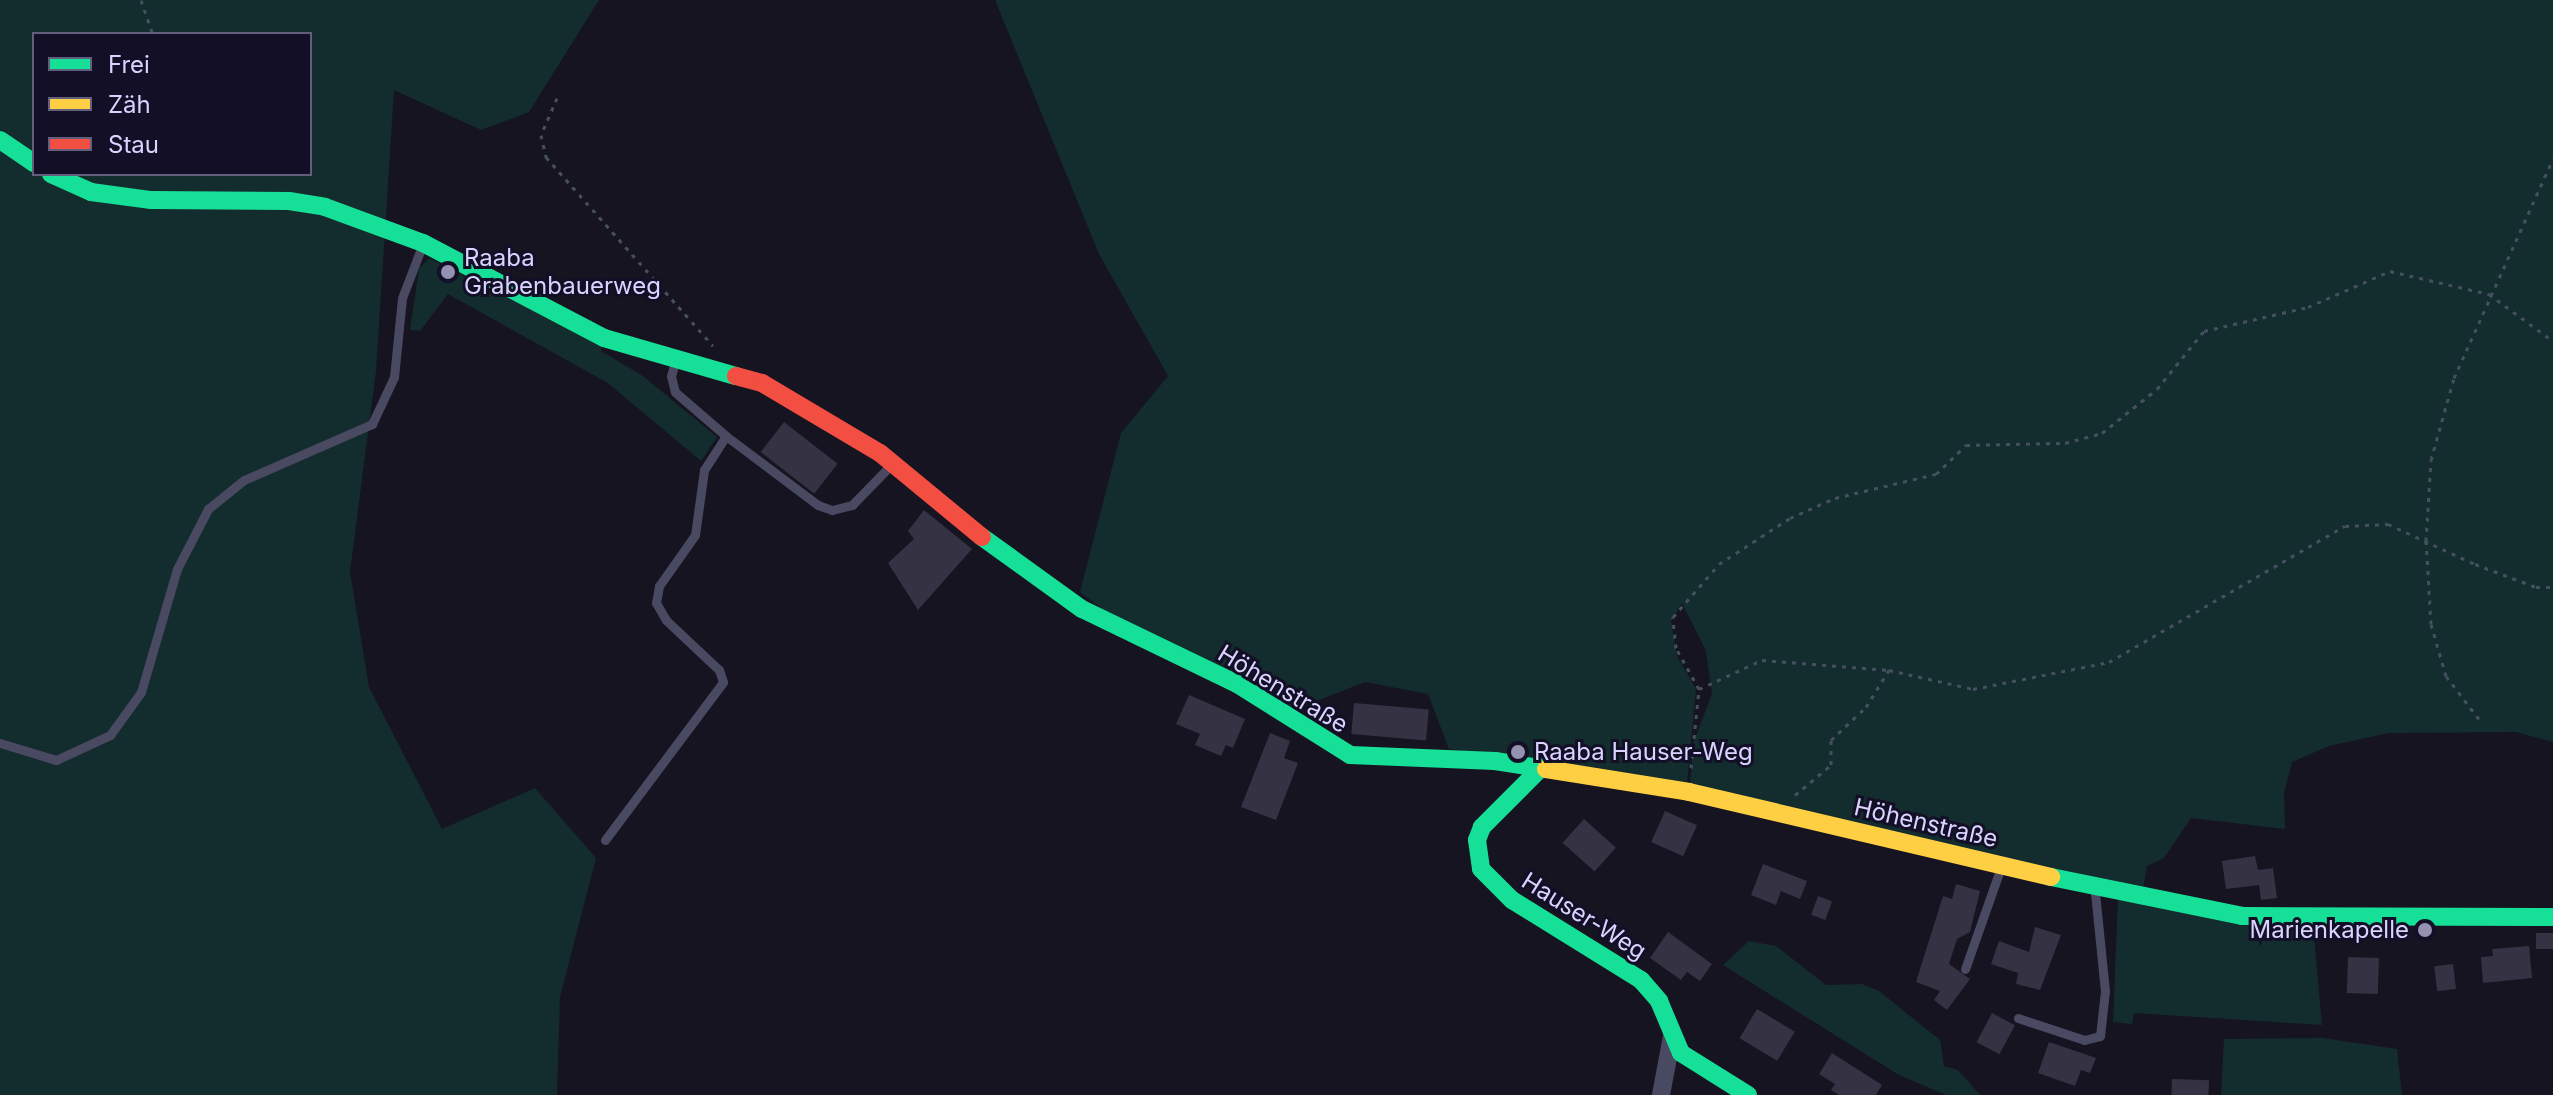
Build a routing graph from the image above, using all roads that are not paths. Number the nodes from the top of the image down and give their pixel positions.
1 (0, 140) edge
2 (32, 162) edge
3 (55, 176) edge
4 (423, 243) junction
5 (676, 357) junction
6 (726, 436) junction
7 (892, 464) junction
8 (0, 743) edge
9 (1542, 767) junction
10 (605, 840) dead end
11 (2001, 865) junction
12 (2095, 887) junction
13 (2553, 917) edge
14 (1965, 969) dead end
15 (2018, 1018) dead end
16 (1672, 1036) junction
17 (1661, 1095) edge
18 (1748, 1095) edge

1 - 2 street
3 - 4 street, Höhenstraße
4 - 5 street, Höhenstraße
4 - 8 lane
5 - 6 lane
5 - 7 street, Höhenstraße
6 - 7 lane
6 - 10 lane
7 - 9 street, Höhenstraße
9 - 11 street, Höhenstraße
9 - 16 street, Hauser-Weg
11 - 12 street, Höhenstraße
11 - 14 lane
12 - 13 street, Höhenstraße
12 - 15 lane
16 - 17 street
16 - 18 street, Hauser-Weg

